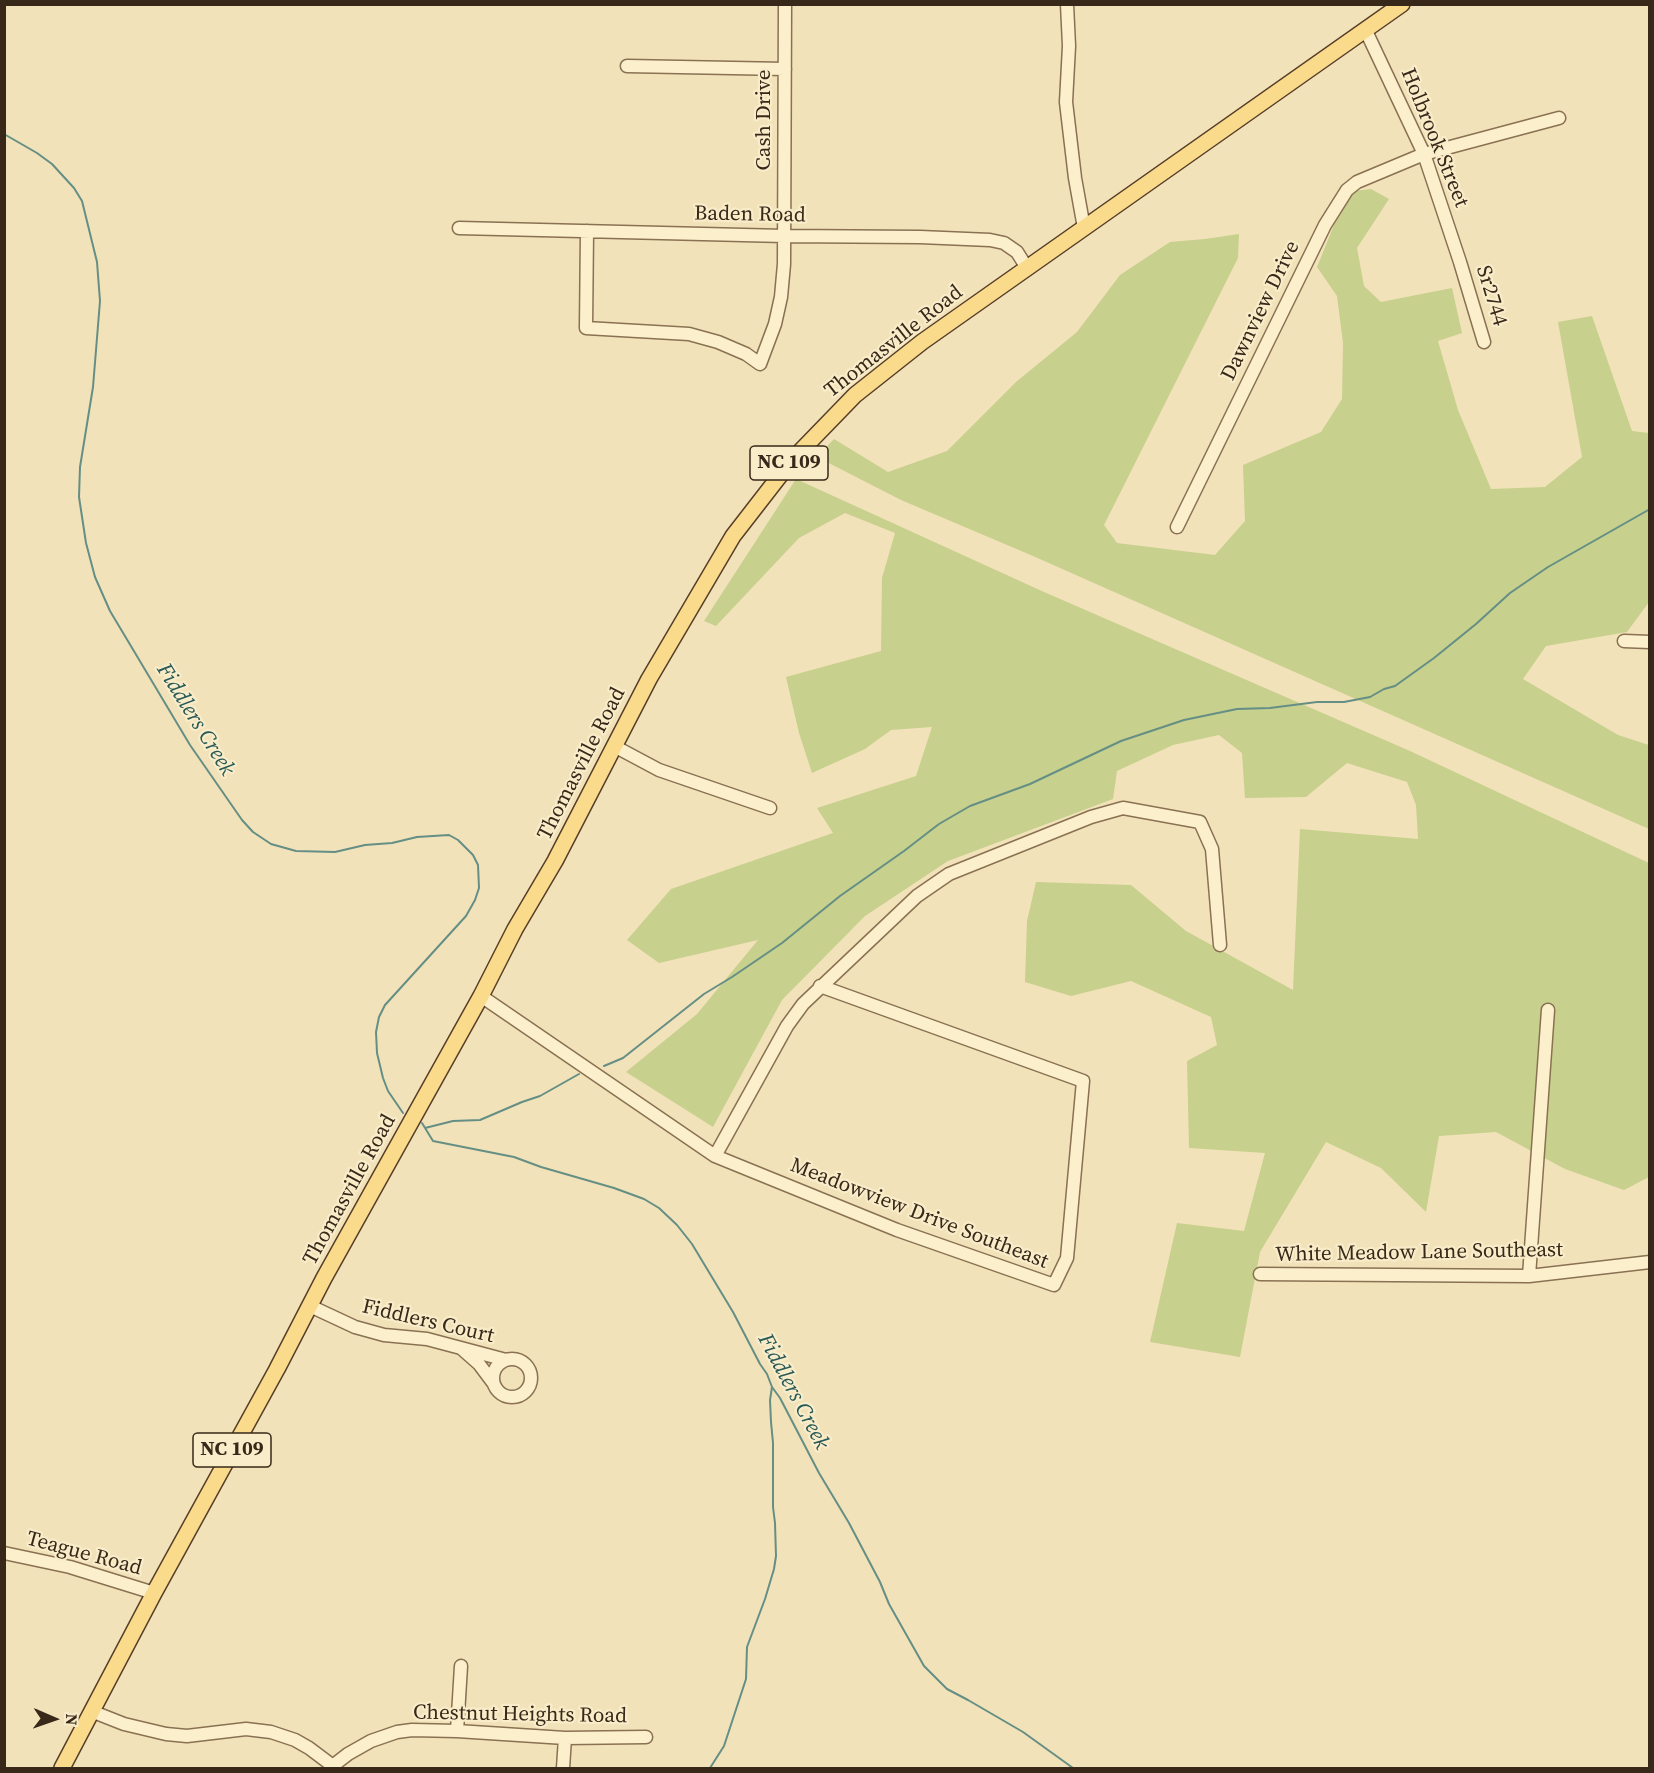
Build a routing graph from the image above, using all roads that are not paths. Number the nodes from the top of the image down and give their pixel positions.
1 (785, 4) edge
2 (1067, 4) edge
3 (1402, 4) edge
4 (1366, 31) junction
5 (627, 66) dead end
6 (785, 69) junction
7 (1559, 118) dead end
8 (1424, 154) junction
9 (459, 228) dead end
10 (1084, 228) junction
11 (587, 231) junction
12 (784, 236) junction
13 (1460, 262) joint
14 (1027, 268) junction
15 (1485, 342) dead end
16 (1177, 527) dead end
17 (1624, 641) dead end
18 (1650, 642) edge
19 (614, 746) junction
20 (770, 808) dead end
21 (1220, 945) dead end
22 (820, 986) junction
23 (481, 996) junction
24 (1548, 1010) dead end
25 (715, 1156) junction
26 (1650, 1262) edge
27 (1260, 1274) dead end
28 (1529, 1276) junction
29 (310, 1306) junction
30 (462, 1349) junction
31 (506, 1360) junction
32 (494, 1384) junction
33 (4, 1553) edge
34 (153, 1593) junction
35 (461, 1666) dead end
36 (91, 1711) junction
37 (457, 1731) junction
38 (646, 1737) dead end
39 (565, 1738) junction
40 (332, 1767) edge
41 (62, 1768) edge
42 (563, 1768) edge

1 - 6 street, Cash Drive
2 - 10 street
3 - 4 main road, Thomasville Road / NC 109
4 - 8 street, Holbrook Street
4 - 10 main road, Thomasville Road / NC 109
5 - 6 street
6 - 12 street, Cash Drive
7 - 8 street, Dawnview Drive
8 - 13 street, Holbrook Street
8 - 16 street, Dawnview Drive
9 - 11 street, Baden Road
10 - 14 main road, Thomasville Road / NC 109
11 - 12 street, Baden Road
11 - 12 street, Cash Drive
12 - 14 street, Baden Road
13 - 15 street, Sr2744
14 - 19 main road, Thomasville Road / NC 109
17 - 18 street
19 - 20 street
19 - 23 main road, Thomasville Road / NC 109
21 - 22 street
22 - 25 street
22 - 25 street, Meadowview Drive Southeast
23 - 25 street, Meadowview Drive Southeast
23 - 29 main road, Thomasville Road / NC 109
24 - 28 street
26 - 28 street, White Meadow Lane Southeast
27 - 28 street, White Meadow Lane Southeast
29 - 30 street, Fiddlers Court
29 - 34 main road, Thomasville Road / NC 109
30 - 31 street, Fiddlers Court
30 - 32 street
31 - 32 street, Fiddlers Court
31 - 32 street, Fiddlers Court
33 - 34 street, Teague Road
34 - 36 main road, Thomasville Road / NC 109
35 - 37 street
36 - 40 street
36 - 41 main road, Thomasville Road / NC 109
37 - 39 street, Chestnut Heights Road
37 - 40 street, Chestnut Heights Road
38 - 39 street, Chestnut Heights Road
39 - 42 street

